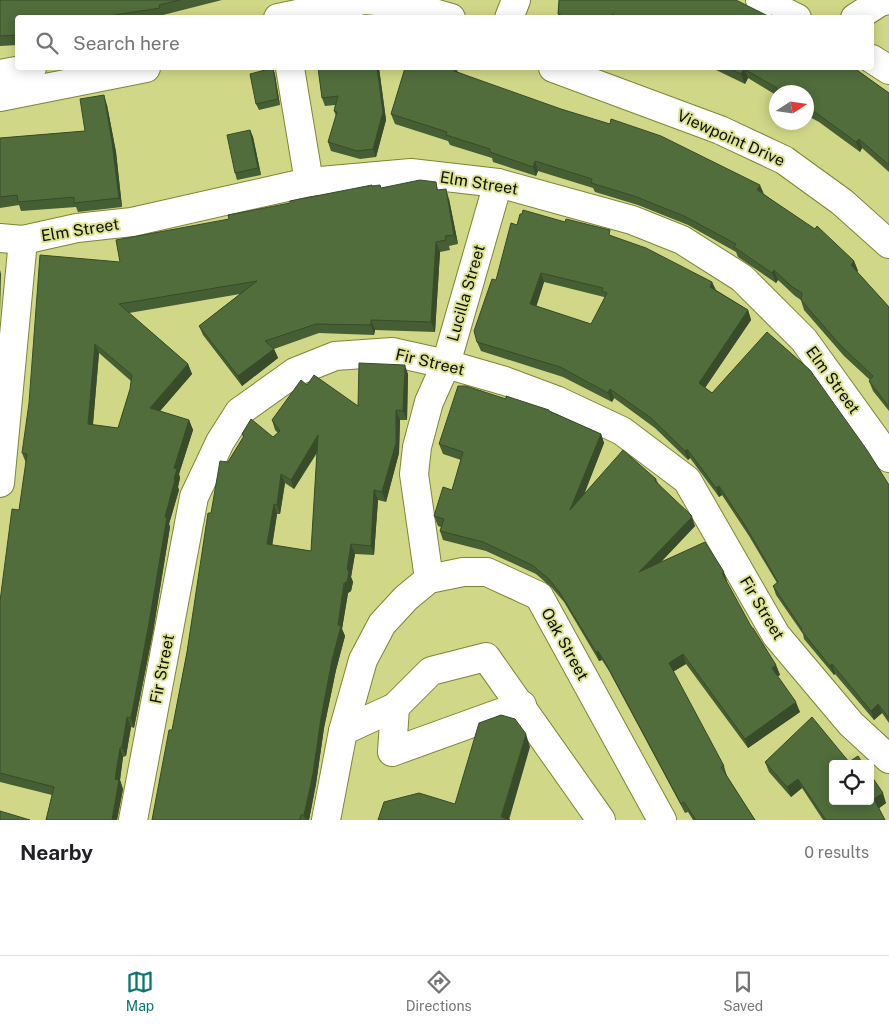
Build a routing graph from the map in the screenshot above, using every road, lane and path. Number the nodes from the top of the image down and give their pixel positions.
1 (364, 0) edge
2 (516, 0) edge
3 (760, 0) edge
4 (889, 0) edge
5 (292, 15) edge
6 (441, 15) edge
7 (509, 15) edge
8 (791, 15) edge
9 (860, 15) edge
10 (874, 60) edge
11 (21, 70) edge
12 (136, 70) edge
13 (290, 70) edge
14 (558, 70) edge
15 (889, 70) edge
16 (0, 74) edge
17 (0, 97) edge
18 (309, 182) junction
19 (498, 183) junction
20 (11, 239) edge
21 (889, 244) edge
22 (446, 364) junction
23 (889, 458) edge
24 (0, 483) edge
25 (429, 579) junction
26 (395, 706) junction
27 (522, 706) junction
28 (343, 731) junction
29 (889, 759) edge
30 (133, 820) edge
31 (326, 820) edge
32 (601, 820) edge
33 (662, 820) edge

1 - 5 street
1 - 6 street
2 - 7 street
3 - 8 street
4 - 9 street
10 - 15 street
11 - 16 street
12 - 17 street
13 - 18 street
14 - 21 street, Viewpoint Drive
18 - 19 street, Elm Street
18 - 20 street, Elm Street
19 - 22 street, Lucilla Street
19 - 23 street, Elm Street
20 - 24 street
22 - 25 street, Lucilla Street
22 - 29 street, Fir Street
22 - 30 street, Fir Street
25 - 28 street, Oak Street
25 - 33 street, Oak Street
26 - 27 street
26 - 27 street
26 - 28 street
27 - 32 street
28 - 31 street, Oak Street

